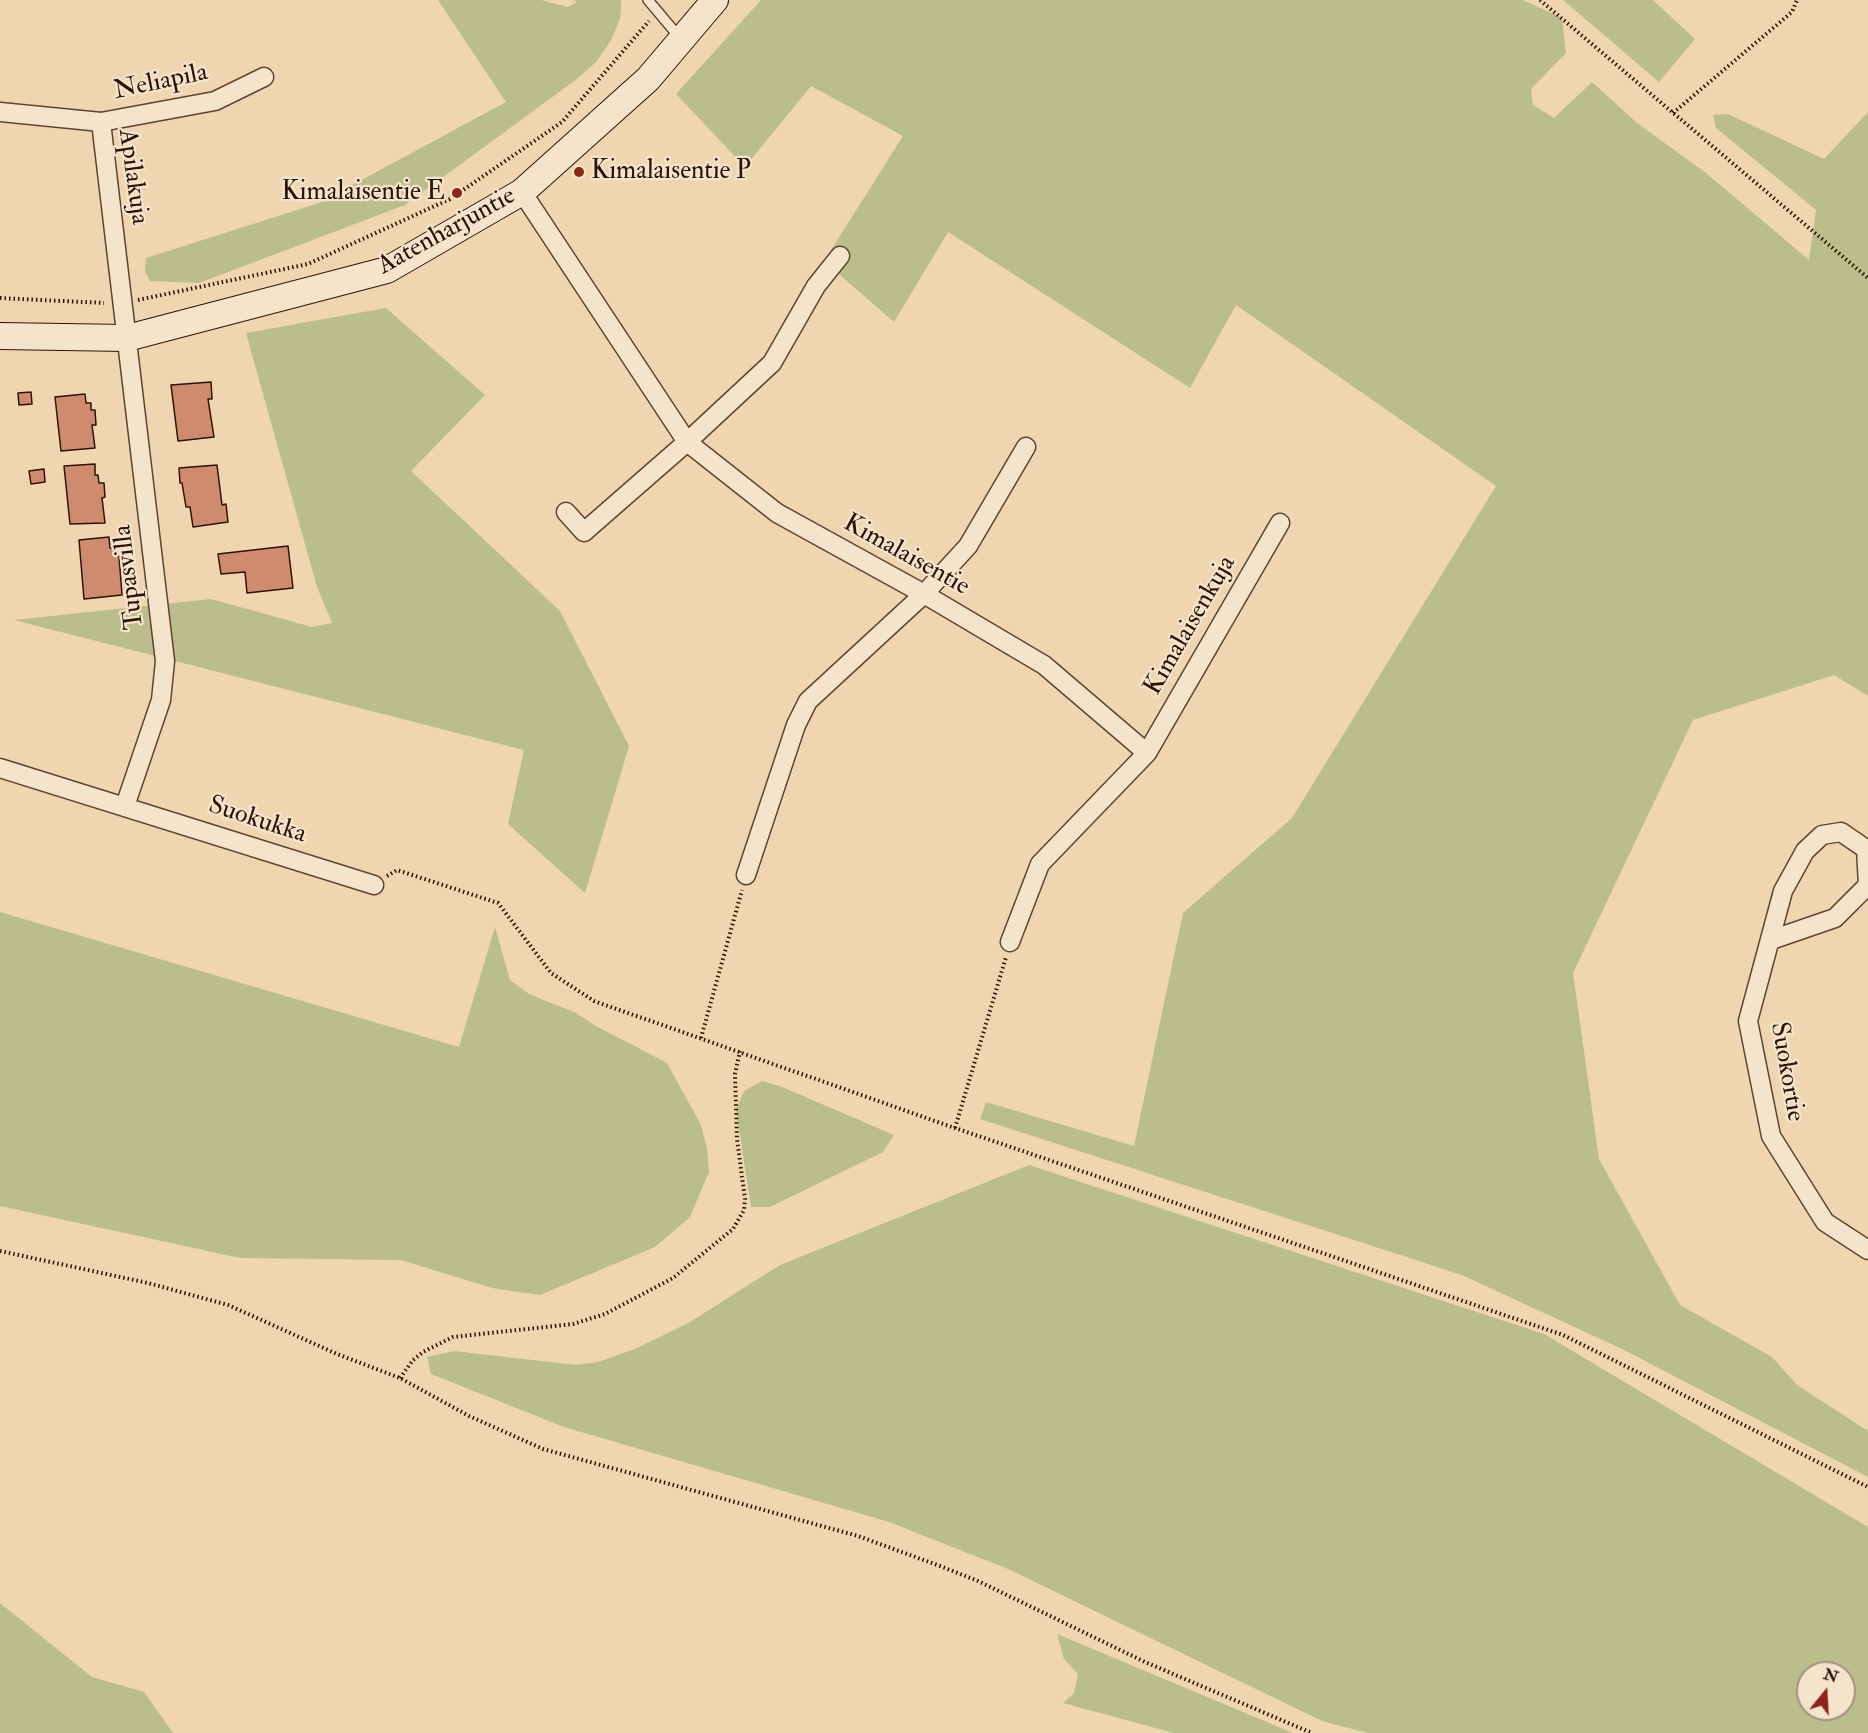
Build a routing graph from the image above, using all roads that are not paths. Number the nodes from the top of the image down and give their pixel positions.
1 (648, 0) edge
2 (715, 0) edge
3 (682, 39) junction
4 (264, 76) dead end
5 (0, 112) edge
6 (101, 122) junction
7 (522, 192) junction
8 (840, 256) dead end
9 (0, 336) edge
10 (127, 338) junction
11 (687, 442) junction
12 (1026, 447) dead end
13 (566, 512) dead end
14 (1280, 523) dead end
15 (924, 594) junction
16 (1147, 753) junction
17 (0, 768) edge
18 (125, 806) junction
19 (746, 875) road end
20 (374, 885) road end
21 (1771, 940) junction
22 (1010, 942) road end
23 (1868, 1250) edge

1 - 3 lane
2 - 3 street, Aatenharjuntie
3 - 7 street, Aatenharjuntie
4 - 6 street, Neliapila
5 - 6 street, Apilakuja
6 - 10 street, Apilakuja
7 - 10 street, Aatenharjuntie
7 - 11 street, Kimalaisentie
8 - 11 street
9 - 10 street, Aatenharjuntie
10 - 18 street, Tupasvilla
11 - 13 street
11 - 15 street, Kimalaisentie
12 - 15 street
14 - 16 street, Kimalaisenkuja
15 - 16 street, Kimalaisentie
15 - 19 street
16 - 22 street
17 - 18 street, Suokukka
18 - 20 street, Suokukka
21 - 21 street, Suokortie
21 - 23 street, Suokortie

